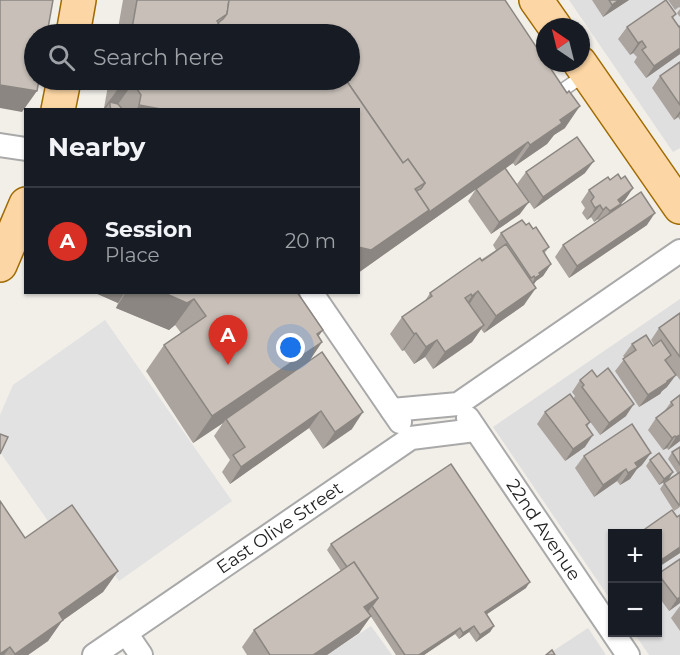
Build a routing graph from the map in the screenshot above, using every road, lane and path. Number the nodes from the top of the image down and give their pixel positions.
1 (79, 0) edge
2 (536, 0) edge
3 (549, 18) edge
4 (75, 24) edge
5 (579, 72) edge
6 (587, 72) edge
7 (62, 90) edge
8 (545, 102) edge
9 (58, 108) edge
10 (0, 145) edge
11 (24, 149) edge
12 (680, 207) edge
13 (24, 209) edge
14 (680, 251) edge
15 (0, 265) edge
16 (312, 294) edge
17 (459, 404) junction
18 (392, 410) junction
19 (476, 430) junction
20 (411, 438) junction
21 (126, 633) junction
22 (94, 655) edge
23 (141, 655) edge
24 (628, 655) edge

1 - 4 main road
2 - 3 main road
5 - 8 lane
6 - 12 main road
7 - 9 main road
10 - 11 street
13 - 15 main road
14 - 17 street
16 - 18 street
17 - 18 street
17 - 19 street, 22nd Avenue
18 - 20 street
19 - 20 street, East Olive Street
19 - 24 street, 22nd Avenue
20 - 21 street, East Olive Street
21 - 22 street, East Olive Street
21 - 23 street

